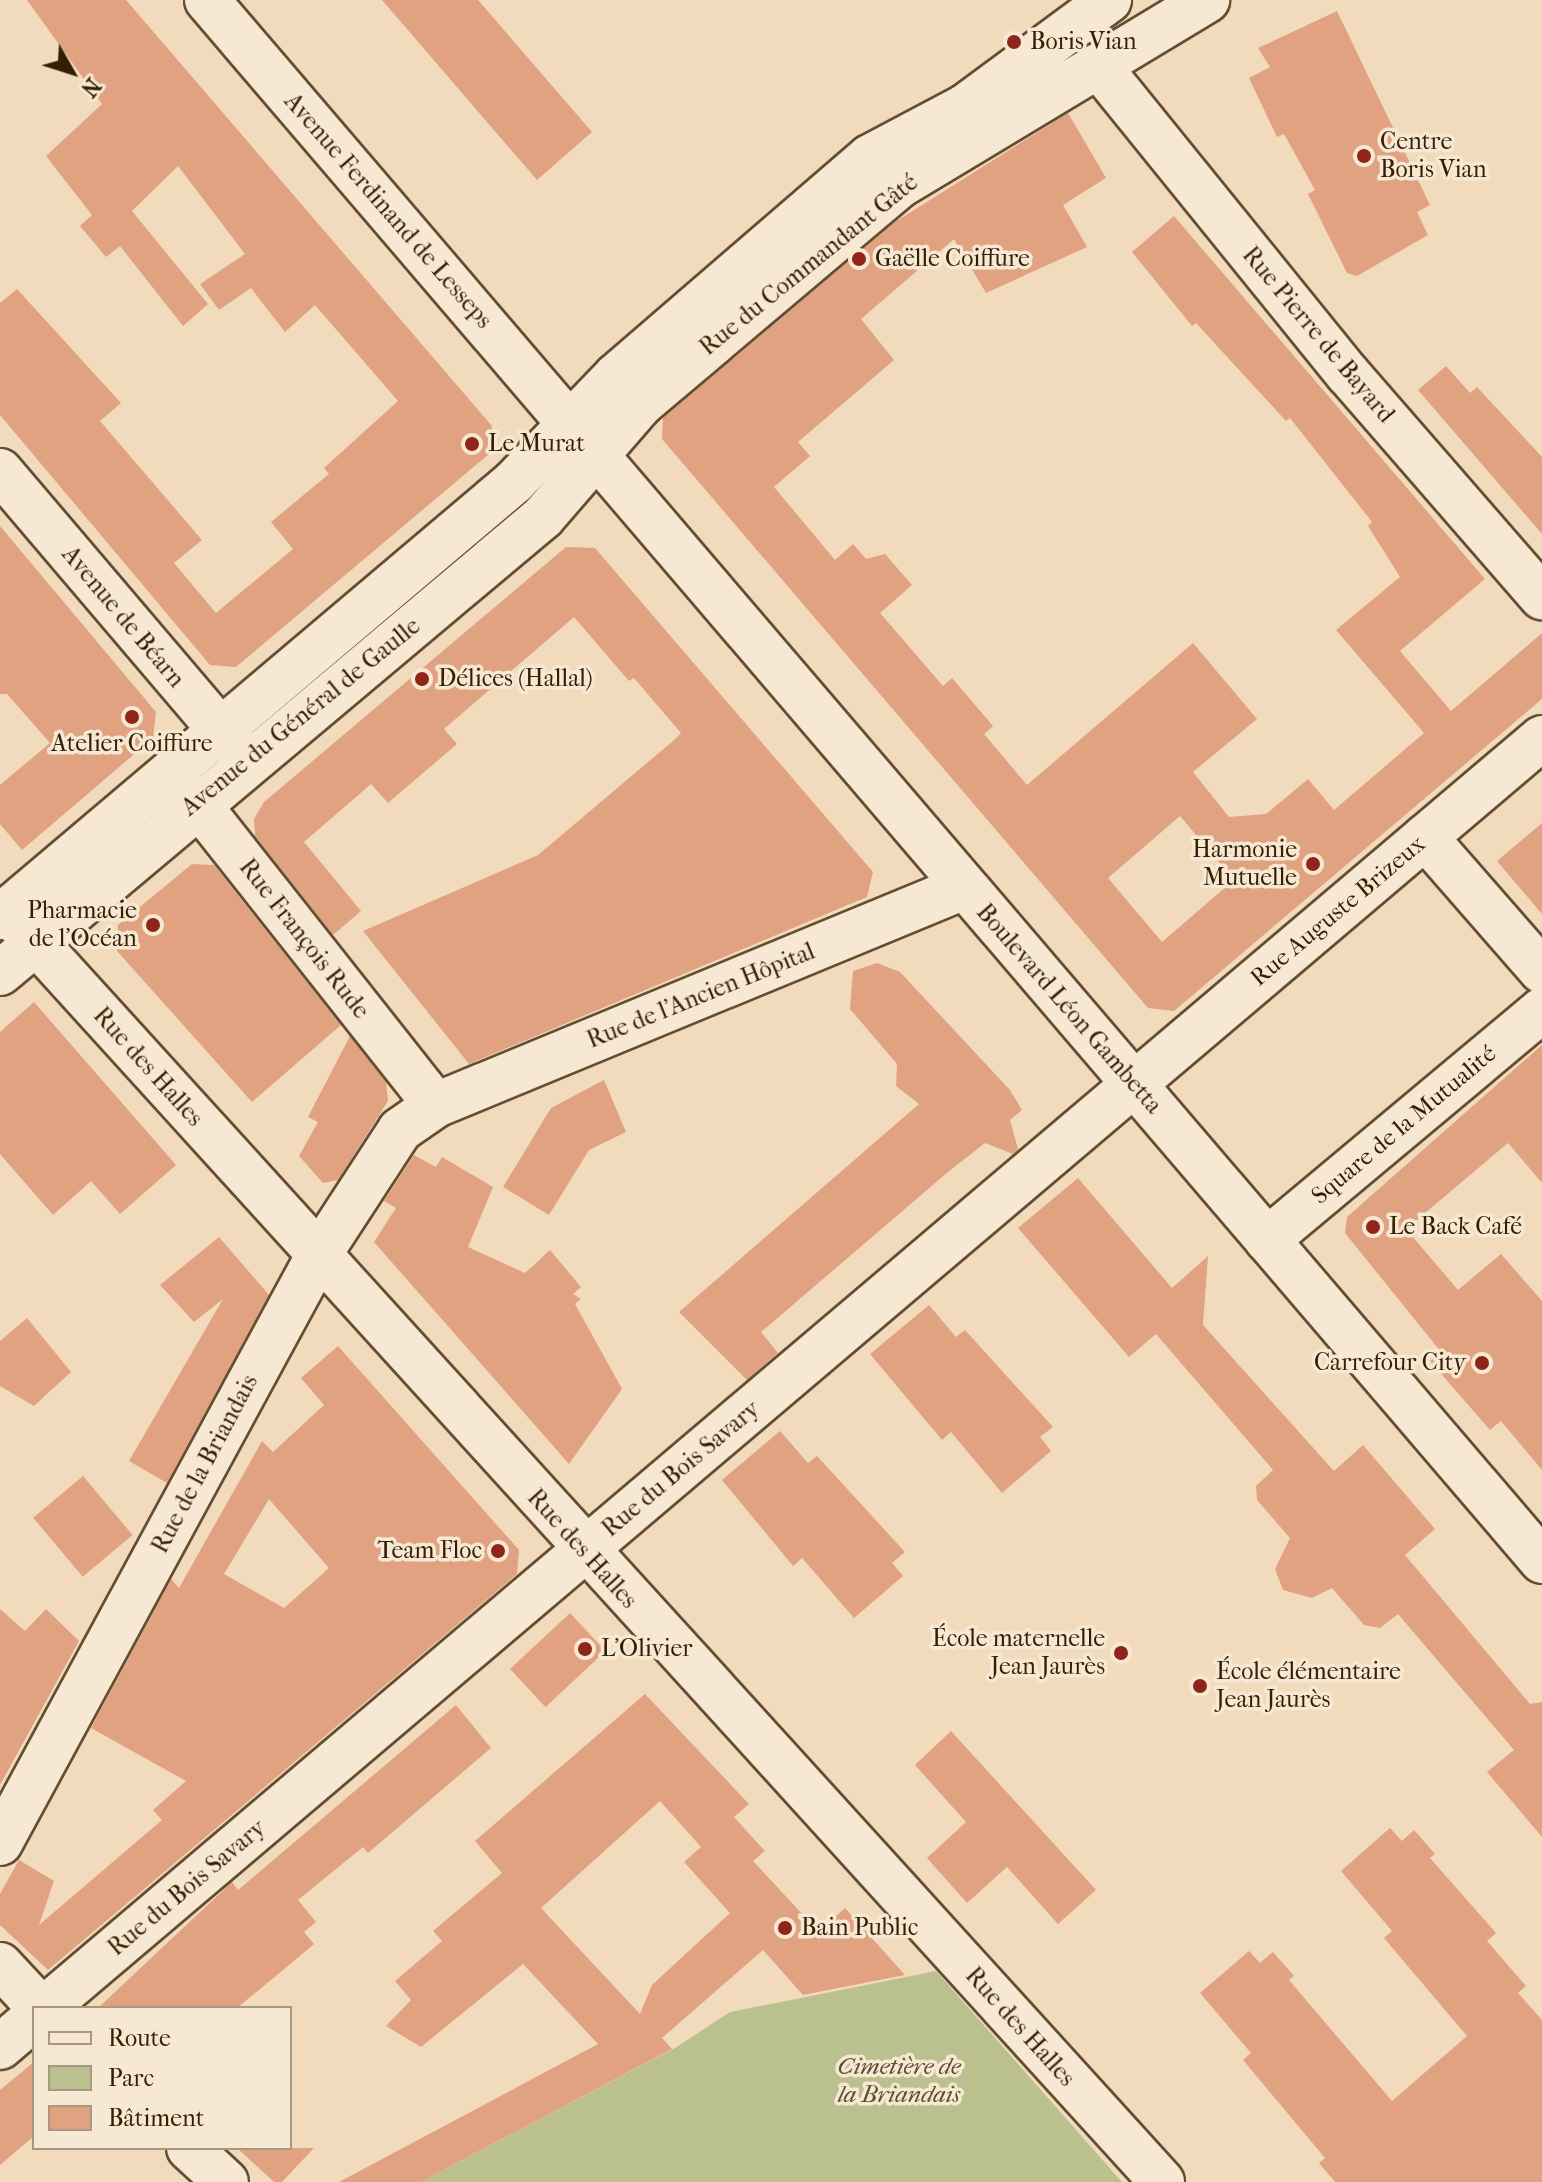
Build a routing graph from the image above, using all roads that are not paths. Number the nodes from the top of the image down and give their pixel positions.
1 (207, 0) edge
2 (1109, 0) edge
3 (1192, 4) edge
4 (1100, 68) junction
5 (977, 120) junction
6 (568, 422) junction
7 (595, 456) junction
8 (0, 471) edge
9 (1542, 597) edge
10 (1542, 738) edge
11 (234, 746) junction
12 (181, 790) junction
13 (1425, 837) junction
14 (964, 887) junction
15 (10, 918) edge
16 (1542, 971) edge
17 (0, 973) edge
18 (1542, 1010) edge
19 (1133, 1084) junction
20 (436, 1105) junction
21 (1267, 1240) junction
22 (318, 1256) junction
23 (584, 1551) junction
24 (1542, 1561) edge
25 (0, 1843) edge
26 (0, 1965) edge
27 (41, 2006) edge
28 (45, 2006) edge
29 (32, 2020) edge
30 (0, 2047) edge
31 (191, 2150) edge
32 (226, 2182) edge
33 (1162, 2182) edge

1 - 6 street, Avenue Ferdinand de Lesseps
2 - 5 street, Rue du Commandant Gâté
3 - 4 street, Rue du Commandant Gâté
4 - 5 street, Rue du Commandant Gâté
4 - 9 street, Rue Pierre de Bayard
5 - 6 street, Rue du Commandant Gâté
5 - 7 street, Rue du Commandant Gâté
6 - 7 street, Avenue Ferdinand de Lesseps
6 - 11 street, Avenue du Général de Gaulle
7 - 11 street, Avenue du Général de Gaulle
7 - 14 street, Boulevard Léon Gambetta
8 - 11 street, Avenue de Béarn
10 - 13 street, Rue Auguste Brizeux
11 - 12 street, Avenue du Général de Gaulle
12 - 15 street, Avenue du Général de Gaulle
12 - 20 street, Rue François Rude
13 - 16 street
13 - 19 street, Rue Auguste Brizeux
14 - 19 street, Boulevard Léon Gambetta
14 - 20 street, Rue de l'Ancien Hôpital
15 - 17 street, Avenue du Général de Gaulle
15 - 22 street, Rue des Halles
18 - 21 street, Square de la Mutualité
19 - 21 street, Boulevard Léon Gambetta
19 - 23 street, Rue du Bois Savary
20 - 22 street, Rue de la Briandais
21 - 24 street, Boulevard Léon Gambetta
22 - 23 street, Rue des Halles
22 - 25 street, Rue de la Briandais
23 - 28 street, Rue du Bois Savary
23 - 33 street, Rue des Halles
26 - 27 street
29 - 30 street
31 - 32 street

